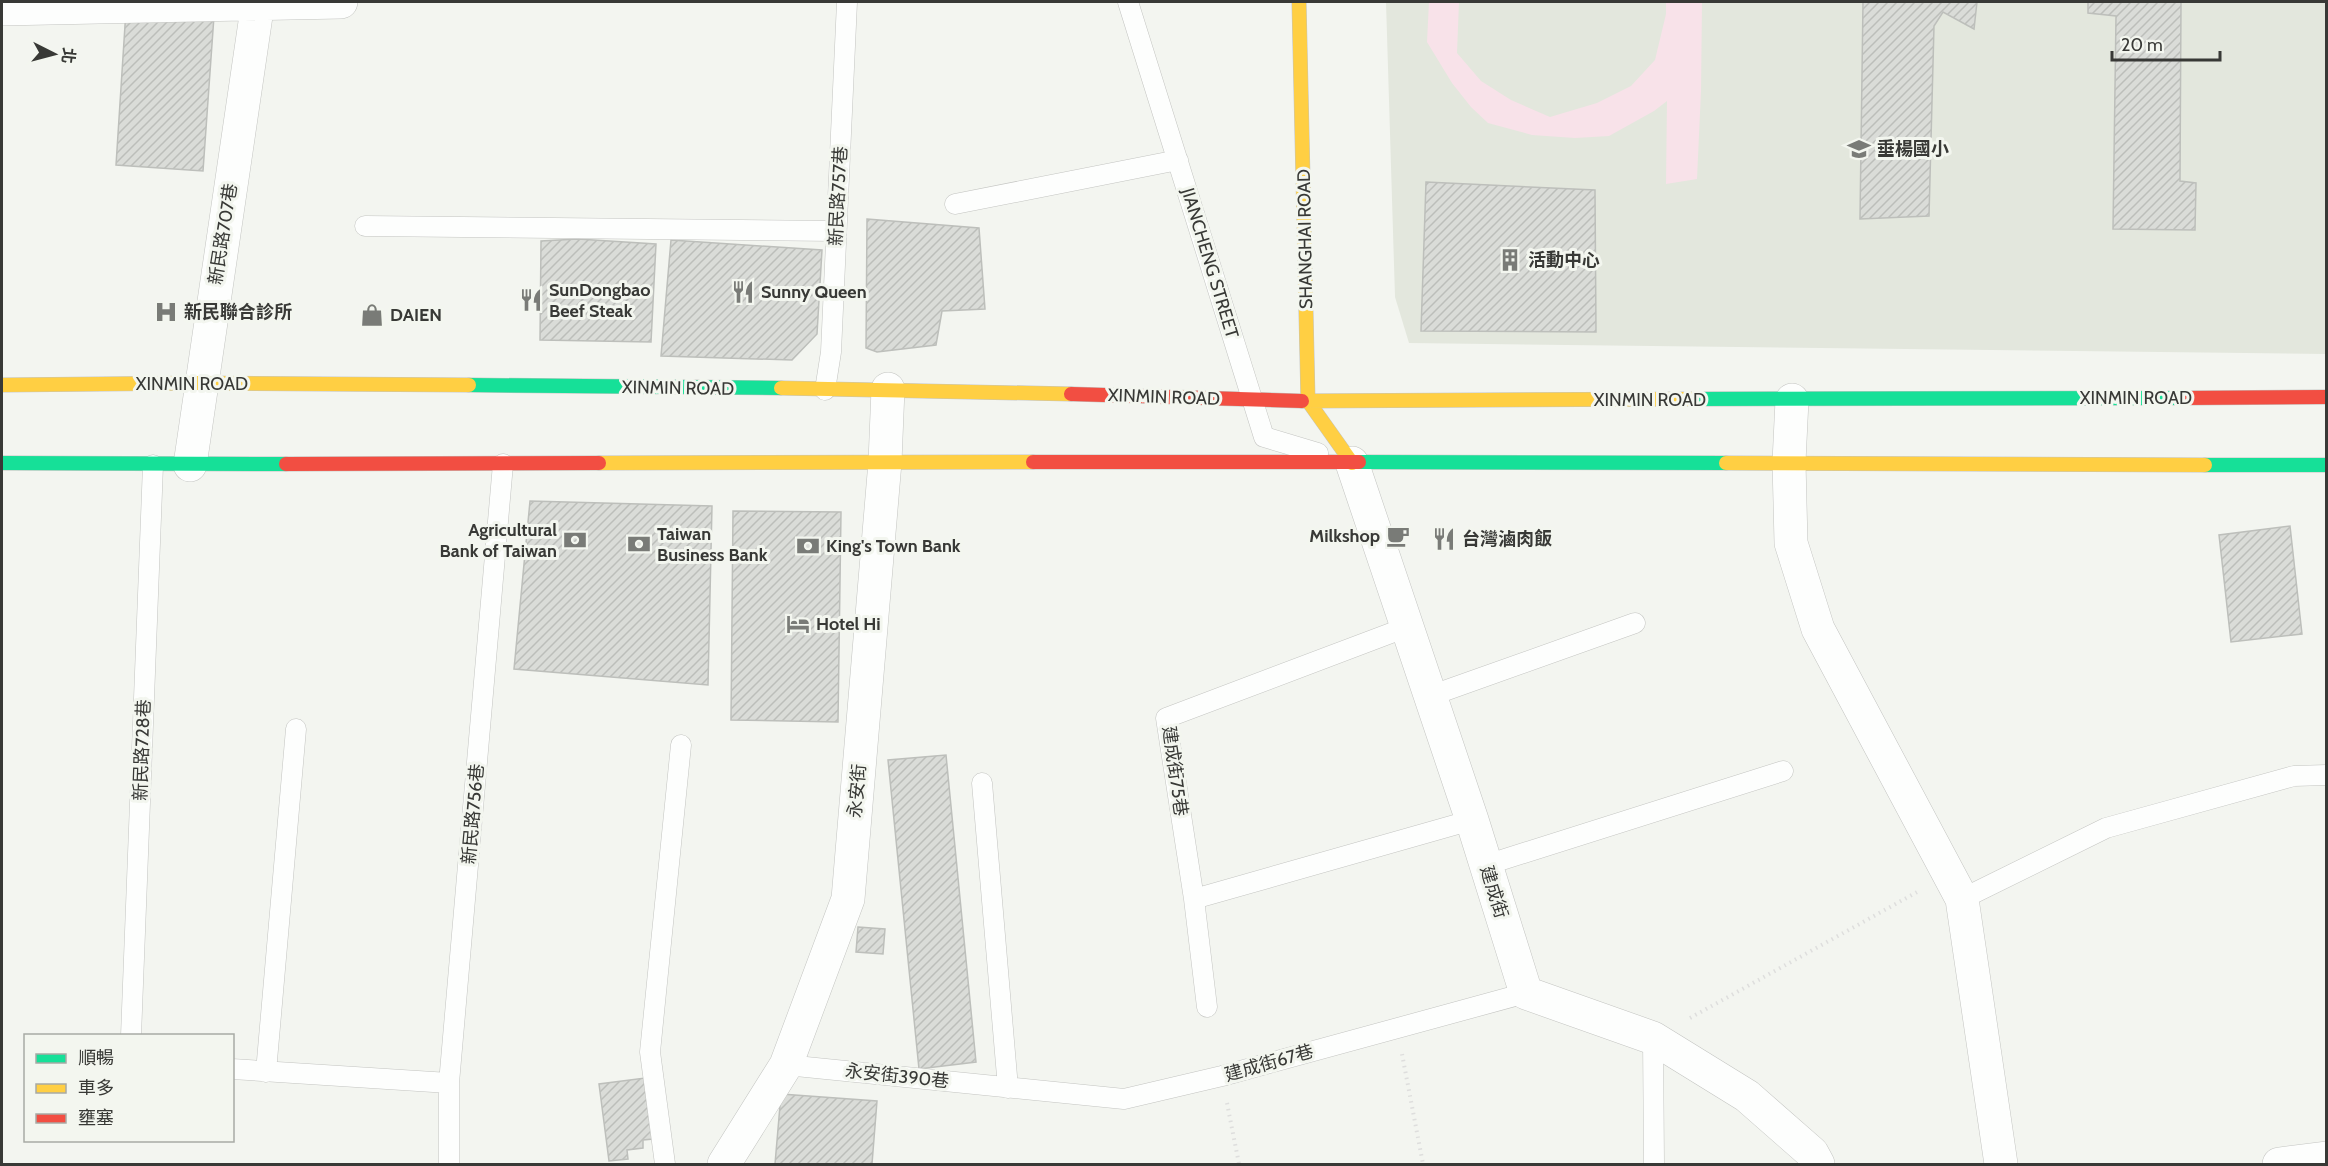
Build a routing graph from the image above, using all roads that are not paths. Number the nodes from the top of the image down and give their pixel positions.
1 (341, 2) edge
2 (847, 2) edge
3 (1128, 2) edge
4 (1299, 2) edge
5 (258, 3) edge
6 (2, 9) edge
7 (1178, 160) junction
8 (955, 204) dead end
9 (365, 226) dead end
10 (836, 231) junction
11 (201, 383) junction
12 (2, 385) edge
13 (888, 389) junction
14 (825, 390) junction
15 (2326, 397) edge
16 (1252, 399) junction
17 (1792, 400) junction
18 (1308, 401) junction
19 (885, 462) junction
20 (1789, 462) junction
21 (2, 463) edge
22 (1352, 463) junction
23 (503, 464) junction
24 (153, 465) junction
25 (190, 465) junction
26 (2326, 465) edge
27 (1635, 623) dead end
28 (1407, 627) junction
29 (1430, 696) junction
30 (296, 729) dead end
31 (681, 744) dead end
32 (1783, 771) dead end
33 (2326, 776) edge
34 (982, 783) dead end
35 (1472, 820) junction
36 (1486, 865) junction
37 (1955, 887) junction
38 (1194, 899) junction
39 (1526, 993) junction
40 (1207, 1007) dead end
41 (131, 1034) edge
42 (1653, 1038) junction
43 (786, 1065) junction
44 (234, 1069) edge
45 (266, 1072) junction
46 (449, 1083) junction
47 (1008, 1088) junction
48 (2326, 1158) edge
49 (449, 1164) edge
50 (665, 1164) edge
51 (724, 1164) edge
52 (1654, 1164) edge
53 (1818, 1164) edge
54 (2001, 1164) edge
55 (2279, 1164) edge

1 - 5 street
2 - 10 lane, 新民路757巷
3 - 7 lane, JIANCHENG STREET
4 - 18 street, SHANGHAI ROAD
5 - 6 street
5 - 11 street, 新民路707巷
7 - 8 lane
7 - 16 lane, JIANCHENG STREET
9 - 10 lane
10 - 14 lane, 新民路757巷
11 - 12 street, XINMIN ROAD
11 - 14 street, XINMIN ROAD
11 - 25 street, 新民路707巷
13 - 14 street, XINMIN ROAD
13 - 16 street, XINMIN ROAD
13 - 19 street, 永安街
15 - 17 street, XINMIN ROAD
16 - 18 street, XINMIN ROAD
16 - 22 lane, JIANCHENG STREET
17 - 18 street, XINMIN ROAD
17 - 20 street
18 - 22 street
19 - 22 street
19 - 23 street
19 - 43 street, 永安街
20 - 22 street
20 - 26 street
20 - 37 street
21 - 24 street
22 - 28 street, 建成街
23 - 25 street
23 - 46 lane, 新民路756巷
24 - 25 street
24 - 41 lane, 新民路728巷
27 - 29 lane
28 - 29 street, 建成街
28 - 38 lane, 建成街75巷
29 - 35 street, 建成街
30 - 45 lane
31 - 50 lane
32 - 36 lane
33 - 37 lane
34 - 47 lane
35 - 36 street, 建成街
35 - 38 lane
36 - 39 street, 建成街
37 - 54 street
38 - 40 lane, 建成街75巷
39 - 42 street
39 - 47 lane, 建成街67巷
42 - 52 lane
42 - 53 street
43 - 47 lane, 永安街390巷
43 - 51 street, 永安街
44 - 45 lane
45 - 46 lane
46 - 49 lane, 新民路756巷
48 - 55 street

